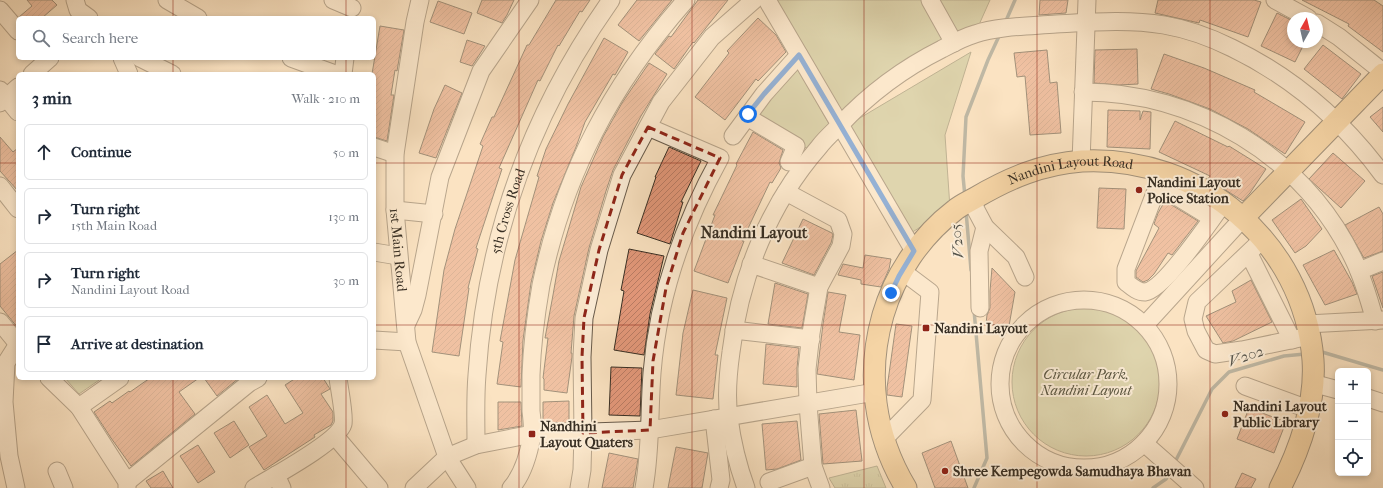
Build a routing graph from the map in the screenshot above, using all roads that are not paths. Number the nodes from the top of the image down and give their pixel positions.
1 (167, 0) edge
2 (333, 0) edge
3 (420, 0) edge
4 (530, 0) edge
5 (611, 0) edge
6 (686, 0) edge
7 (754, 0) edge
8 (767, 0) edge
9 (930, 0) edge
10 (1087, 0) edge
11 (1275, 0) edge
12 (352, 9) edge
13 (0, 10) edge
14 (1297, 12) edge
15 (195, 16) edge
16 (1086, 22) junction
17 (1323, 27) edge
18 (16, 29) edge
19 (954, 43) junction
20 (799, 55) junction
21 (123, 60) edge
22 (144, 60) edge
23 (296, 60) edge
24 (345, 60) edge
25 (48, 63) edge
26 (35, 72) edge
27 (128, 72) edge
28 (168, 72) edge
29 (330, 72) edge
30 (343, 72) edge
31 (1383, 73) edge
32 (1083, 92) junction
33 (6, 94) edge
34 (16, 109) edge
35 (747, 117) junction
36 (1337, 121) junction
37 (840, 125) junction
38 (648, 127) junction
39 (733, 136) dead end
40 (376, 148) edge
41 (395, 154) junction
42 (790, 162) dead end
43 (1081, 162) junction
44 (1288, 171) junction
45 (1383, 175) edge
46 (1161, 178) junction
47 (786, 192) junction
48 (2, 194) edge
49 (965, 204) junction
50 (16, 206) edge
51 (395, 210) junction
52 (1218, 210) junction
53 (434, 214) junction
54 (1243, 218) junction
55 (985, 227) junction
56 (1263, 239) junction
57 (914, 251) junction
58 (376, 252) edge
59 (1249, 254) junction
60 (398, 256) junction
61 (1383, 261) edge
62 (751, 264) junction
63 (902, 271) junction
64 (1359, 271) junction
65 (1025, 277) dead end
66 (819, 287) junction
67 (980, 308) dead end
68 (1379, 320) edge
69 (0, 322) edge
70 (1145, 326) junction
71 (734, 330) junction
72 (406, 334) junction
73 (811, 339) junction
74 (376, 340) edge
75 (16, 342) edge
76 (1307, 342) junction
77 (16, 347) edge
78 (51, 380) edge
79 (117, 380) edge
80 (254, 380) edge
81 (338, 380) edge
82 (1312, 383) junction
83 (1245, 386) dead end
84 (1335, 389) edge
85 (875, 392) junction
86 (1371, 399) edge
87 (1383, 402) edge
88 (808, 404) junction
89 (78, 407) junction
90 (1308, 409) junction
91 (722, 418) junction
92 (650, 430) junction
93 (583, 433) junction
94 (532, 434) junction
95 (335, 436) junction
96 (884, 440) junction
97 (1144, 443) junction
98 (476, 444) junction
99 (447, 458) junction
100 (813, 466) junction
101 (57, 471) dead end
102 (279, 482) edge
103 (769, 482) dead end
104 (127, 485) edge
105 (16, 488) edge
106 (64, 488) edge
107 (254, 488) edge
108 (379, 488) edge
109 (414, 488) edge
110 (467, 488) edge
111 (511, 488) edge
112 (580, 488) edge
113 (644, 488) edge
114 (719, 488) edge
115 (746, 488) edge
116 (820, 488) edge
117 (906, 488) edge
118 (1195, 488) edge
119 (1280, 488) edge

1 - 15 street
2 - 12 street
3 - 41 street, 1st Main Road
4 - 53 street
5 - 98 street, 5th Cross Road
6 - 94 street
7 - 38 street
8 - 20 street
9 - 19 street
10 - 16 street
11 - 14 street
13 - 18 street
16 - 19 street
16 - 32 street
16 - 36 street
17 - 31 street
19 - 37 street
20 - 35 street
20 - 37 street
21 - 27 street
22 - 28 street
23 - 29 street
24 - 30 street
25 - 26 street
31 - 36 main road
32 - 43 street
32 - 44 street
33 - 34 street
35 - 39 street
35 - 42 street
36 - 44 main road
36 - 45 street
37 - 47 street
37 - 57 street
38 - 92 street
38 - 93 street
40 - 41 street
41 - 51 street, 1st Main Road
43 - 46 main road, Nandini Layout Road
43 - 49 main road, Nandini Layout Road
44 - 54 main road
44 - 64 street
46 - 52 main road, Nandini Layout Road
46 - 52 street
47 - 62 street
47 - 66 street
48 - 50 street
49 - 55 street
49 - 57 main road, Nandini Layout Road
51 - 53 street
51 - 60 street, 1st Main Road
52 - 54 main road, Nandini Layout Road
53 - 72 street
54 - 56 main road, Nandini Layout Road
54 - 70 street
55 - 65 street
55 - 67 street
56 - 59 street
56 - 76 main road, Nandini Layout Road
57 - 63 main road, Nandini Layout Road
58 - 60 street
59 - 76 street
59 - 76 street
60 - 72 street, 1st Main Road
61 - 64 street
62 - 66 street
62 - 71 street
63 - 85 main road, Nandini Layout Road
63 - 96 street
64 - 68 street
66 - 73 street
68 - 76 street
69 - 75 street
70 - 97 street
70 - 97 street
71 - 73 street
71 - 91 street
72 - 74 street
72 - 99 street, 1st Main Road
73 - 88 street
76 - 82 main road, Nandini Layout Road
77 - 105 street
78 - 89 street
79 - 89 street
80 - 104 street
81 - 95 street
82 - 84 street
82 - 90 main road, Nandini Layout Road
83 - 90 street
85 - 88 street
85 - 96 main road, Nandini Layout Road
86 - 87 street
88 - 91 street
88 - 100 street
89 - 104 street
90 - 119 main road, Nandini Layout Road
91 - 92 street
91 - 114 street
91 - 115 street
92 - 93 street
92 - 113 street
93 - 94 street
93 - 112 street
94 - 98 street
94 - 111 street
95 - 102 street
95 - 108 street
96 - 117 main road, Nandini Layout Road
97 - 118 street
98 - 99 street
99 - 109 street
99 - 110 street, 1st Main Road
100 - 103 street
100 - 116 street
101 - 106 street
102 - 107 street

